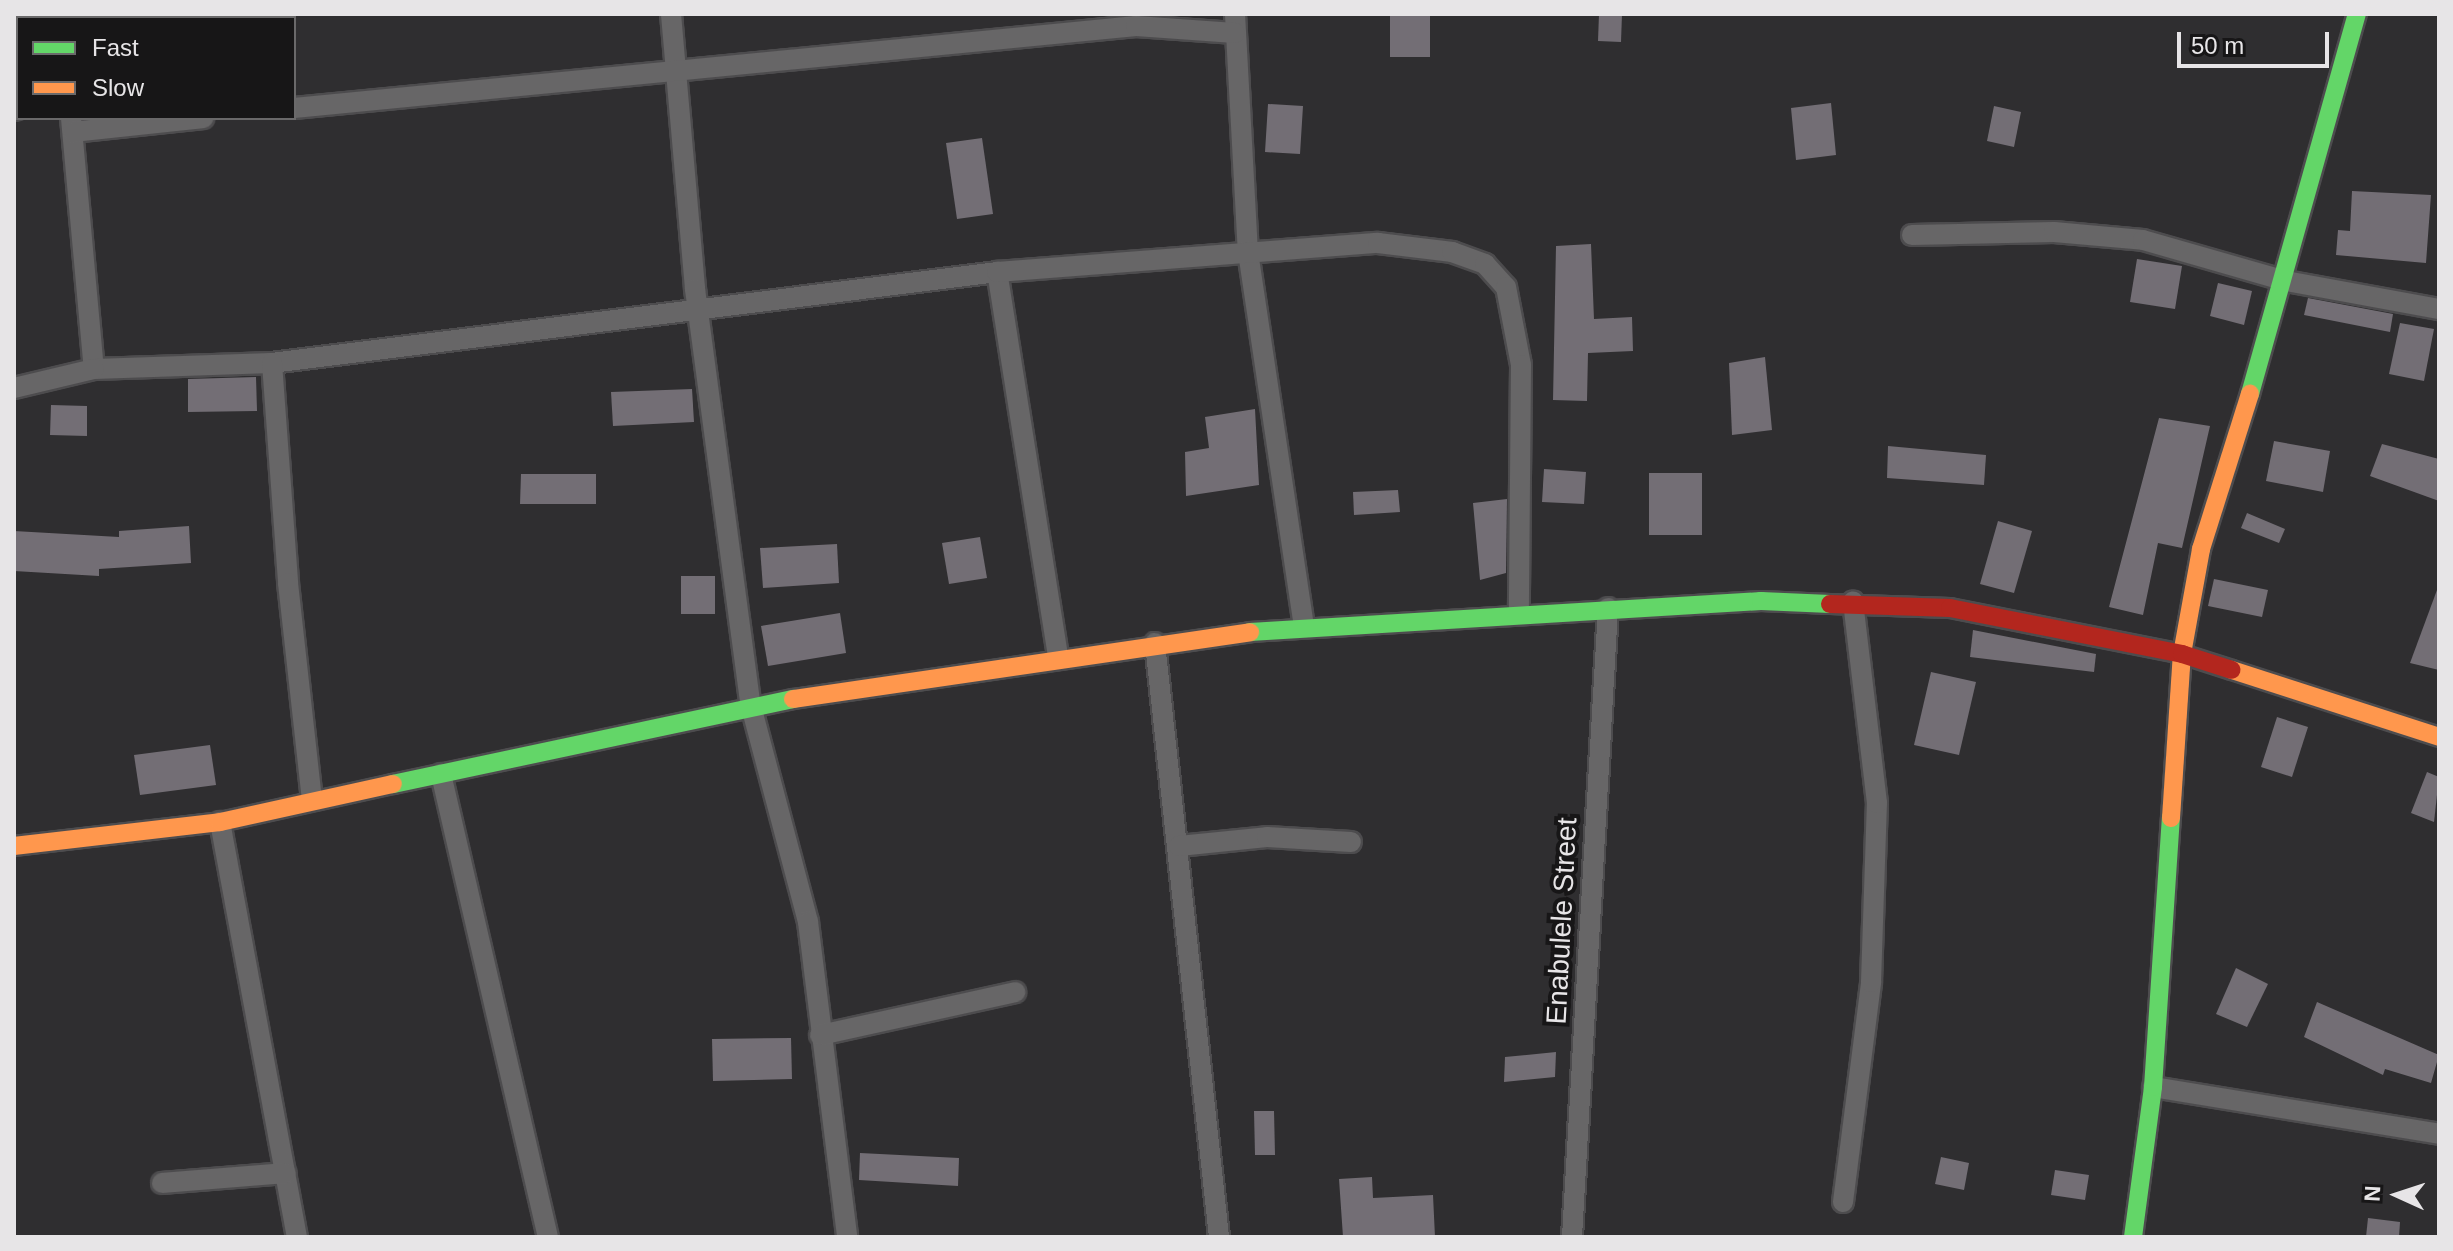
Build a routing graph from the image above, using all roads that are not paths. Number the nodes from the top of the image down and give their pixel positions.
1 (671, 14) edge
2 (2357, 14) edge
3 (1235, 24) edge
4 (673, 67) junction
5 (296, 108) edge
6 (166, 120) edge
7 (72, 125) edge
8 (1912, 235) dead end
9 (1248, 252) junction
10 (997, 272) junction
11 (2286, 281) junction
12 (2439, 309) edge
13 (698, 313) junction
14 (272, 363) junction
15 (94, 369) junction
16 (14, 388) edge
17 (1853, 601) junction
18 (1608, 608) junction
19 (1519, 612) junction
20 (1304, 625) junction
21 (1155, 643) junction
22 (2182, 654) junction
23 (1058, 656) junction
24 (751, 706) junction
25 (2439, 737) edge
26 (441, 774) junction
27 (312, 799) junction
28 (220, 822) junction
29 (1351, 842) dead end
30 (14, 846) edge
31 (1179, 846) junction
32 (1015, 992) dead end
33 (820, 1035) junction
34 (2153, 1087) junction
35 (2439, 1134) edge
36 (286, 1173) junction
37 (162, 1183) dead end
38 (1843, 1202) dead end
39 (297, 1237) edge
40 (548, 1237) edge
41 (847, 1237) edge
42 (1219, 1237) edge
43 (1572, 1237) edge
44 (2133, 1237) edge

1 - 4 street
2 - 11 street
3 - 4 street
3 - 9 street
4 - 5 street
4 - 13 street
6 - 7 street
7 - 15 street
8 - 11 street
9 - 10 street
9 - 19 street
9 - 20 street
10 - 13 street
10 - 23 street
11 - 12 street
11 - 22 street
13 - 14 street
13 - 24 street
14 - 15 street
14 - 27 street
15 - 16 street
17 - 18 street
17 - 22 street
17 - 38 street
18 - 19 street
18 - 43 street, Enabulele Street
19 - 20 street
20 - 21 street
21 - 23 street
21 - 31 street
22 - 25 street
22 - 34 street
23 - 24 street
24 - 26 street
24 - 33 street
26 - 27 street
26 - 40 street
27 - 28 street
28 - 30 street
28 - 36 street
29 - 31 street
31 - 42 street
32 - 33 street
33 - 41 street
34 - 35 street
34 - 44 street
36 - 37 street
36 - 39 street

